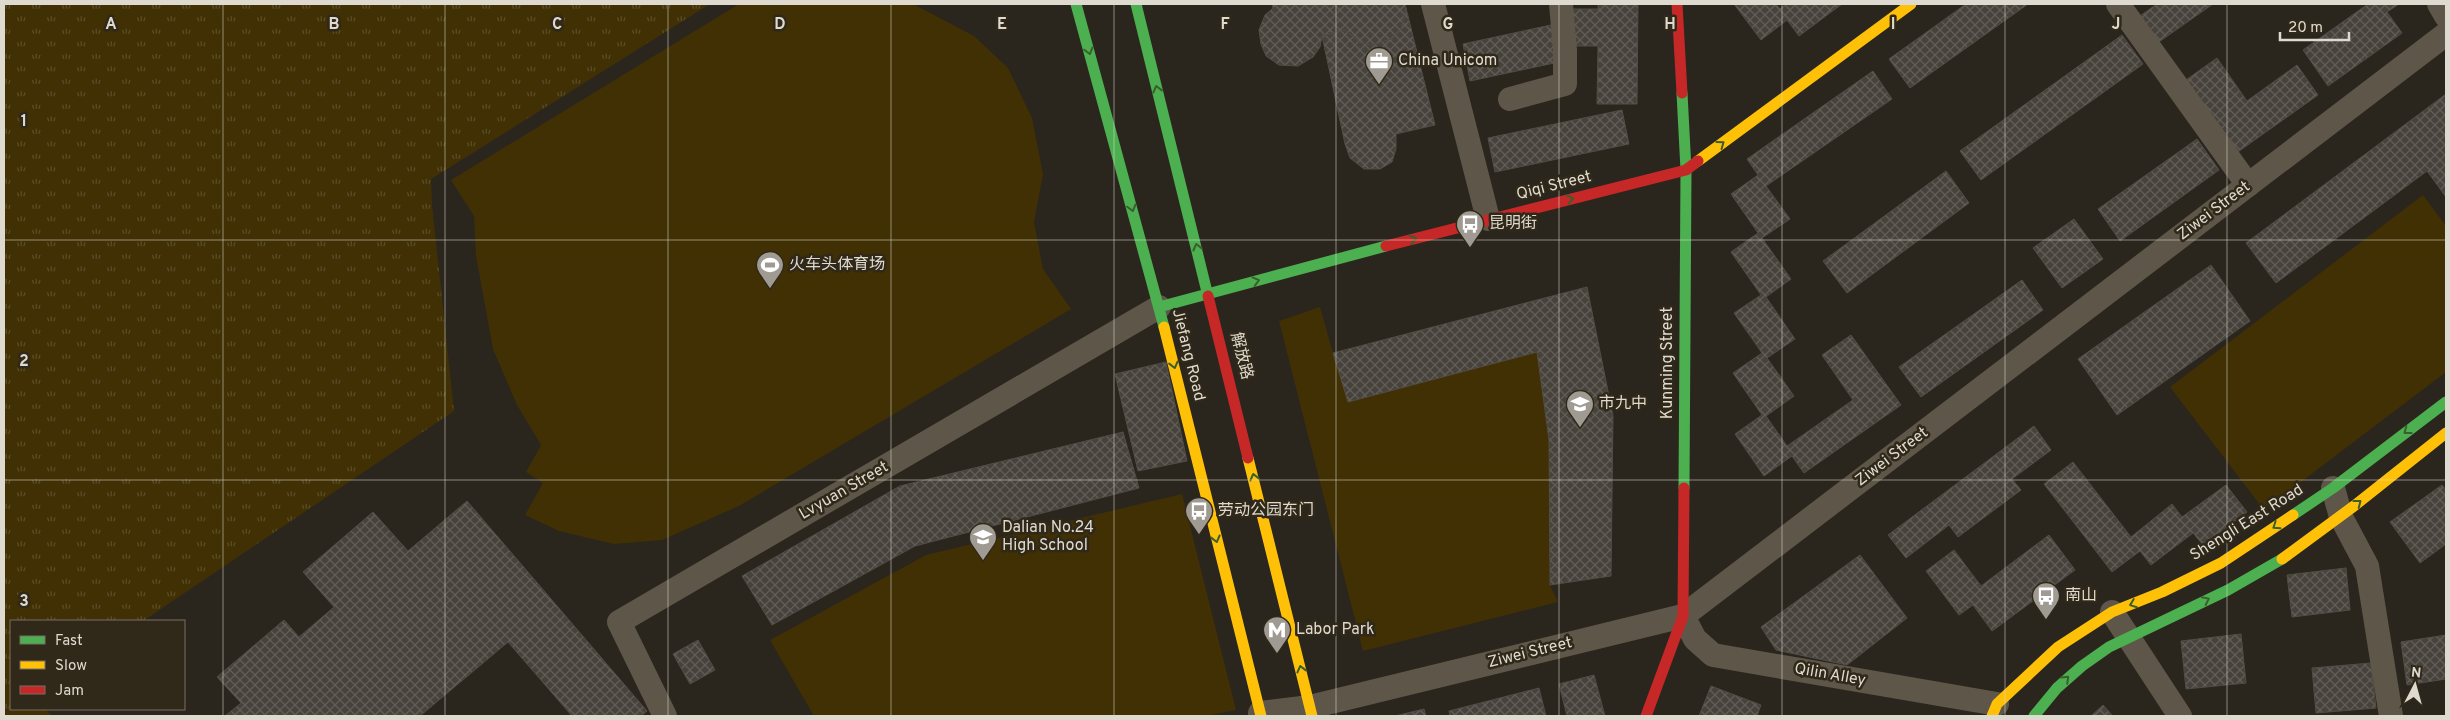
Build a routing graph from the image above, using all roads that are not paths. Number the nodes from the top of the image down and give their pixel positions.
1 (1076, 4) edge
2 (1136, 4) edge
3 (1433, 4) edge
4 (1560, 4) edge
5 (1677, 4) edge
6 (1911, 4) edge
7 (2118, 4) edge
8 (2439, 4) edge
9 (2446, 16) edge
10 (2446, 34) edge
11 (1510, 99) dead end
12 (1686, 170) junction
13 (2248, 185) junction
14 (1488, 219) junction
15 (1209, 294) junction
16 (1159, 307) junction
17 (2446, 402) edge
18 (2446, 433) edge
19 (2333, 488) junction
20 (2340, 517) junction
21 (2112, 612) junction
22 (1683, 616) junction
23 (2128, 635) junction
24 (1994, 710) edge
25 (1311, 712) edge
26 (1260, 715) edge
27 (665, 716) edge
28 (1646, 716) edge
29 (2034, 716) edge
30 (2180, 716) edge
31 (2391, 716) edge

1 -> 16 main road, Jiefang Road
15 -> 2 main road, 解放路
3 - 14 street
4 - 11 street
5 - 12 main road, Kunming Street
12 -> 6 main road, Qiqi Street
7 - 13 street
8 - 9 street
10 - 13 street, Ziwei Street
14 -> 12 main road, Qiqi Street
12 - 22 main road, Kunming Street
13 - 22 street, Ziwei Street
15 -> 14 main road, Qiqi Street
15 - 16 main road, Qiqi Street
25 -> 15 main road, 解放路
16 -> 26 main road, Jiefang Road
16 - 27 street, Lvyuan Street
17 -> 19 main road, Shengli East Road
20 -> 18 main road
19 - 20 street
19 -> 21 main road, Shengli East Road
23 -> 20 main road
20 - 31 street
21 - 23 street
21 - 24 main road, Shengli East Road
22 - 24 street, Qilin Alley
22 - 25 street, Ziwei Street
22 - 28 main road, Kunming Street
29 -> 23 main road
23 - 30 street
25 - 26 street, Ziwei Street

